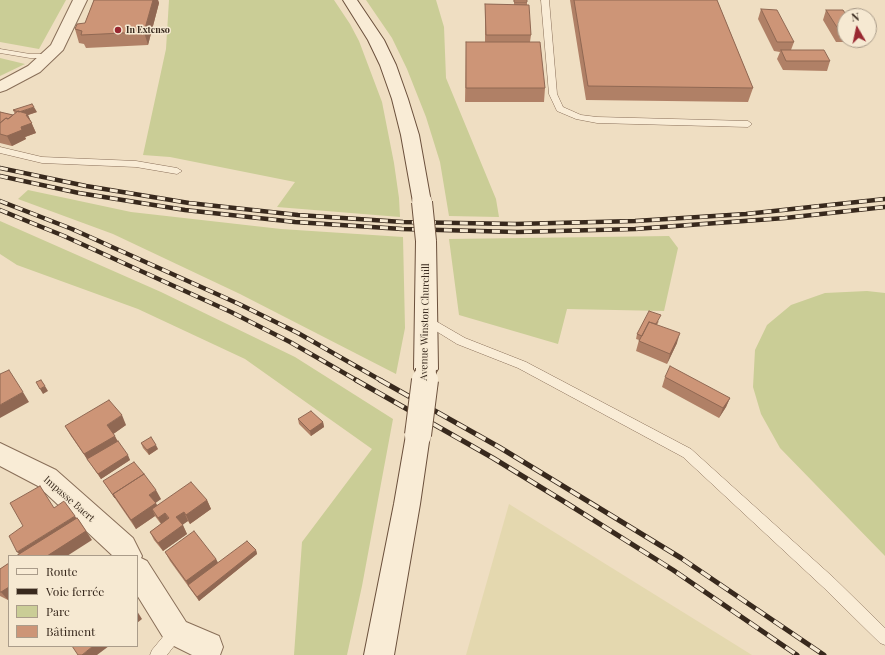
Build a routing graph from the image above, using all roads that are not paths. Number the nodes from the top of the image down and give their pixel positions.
1 (80, 0) edge
2 (350, 0) edge
3 (545, 0) edge
4 (0, 51) edge
5 (48, 56) junction
6 (0, 87) edge
7 (748, 124) dead end
8 (0, 150) edge
9 (177, 171) dead end
10 (427, 320) junction
11 (0, 454) edge
12 (127, 555) edge
13 (138, 572) edge
14 (176, 632) junction
15 (885, 638) edge
16 (208, 647) dead end
17 (157, 655) edge
18 (379, 655) edge

1 - 5 main road
2 - 10 main road, Avenue Winston Churchill, bridge
3 - 7 lane
4 - 5 lane
5 - 6 main road
8 - 9 lane
10 - 15 lane
10 - 18 main road, Avenue Winston Churchill, bridge
11 - 12 main road, Impasse Baert
13 - 14 main road
14 - 16 main road
14 - 17 lane

